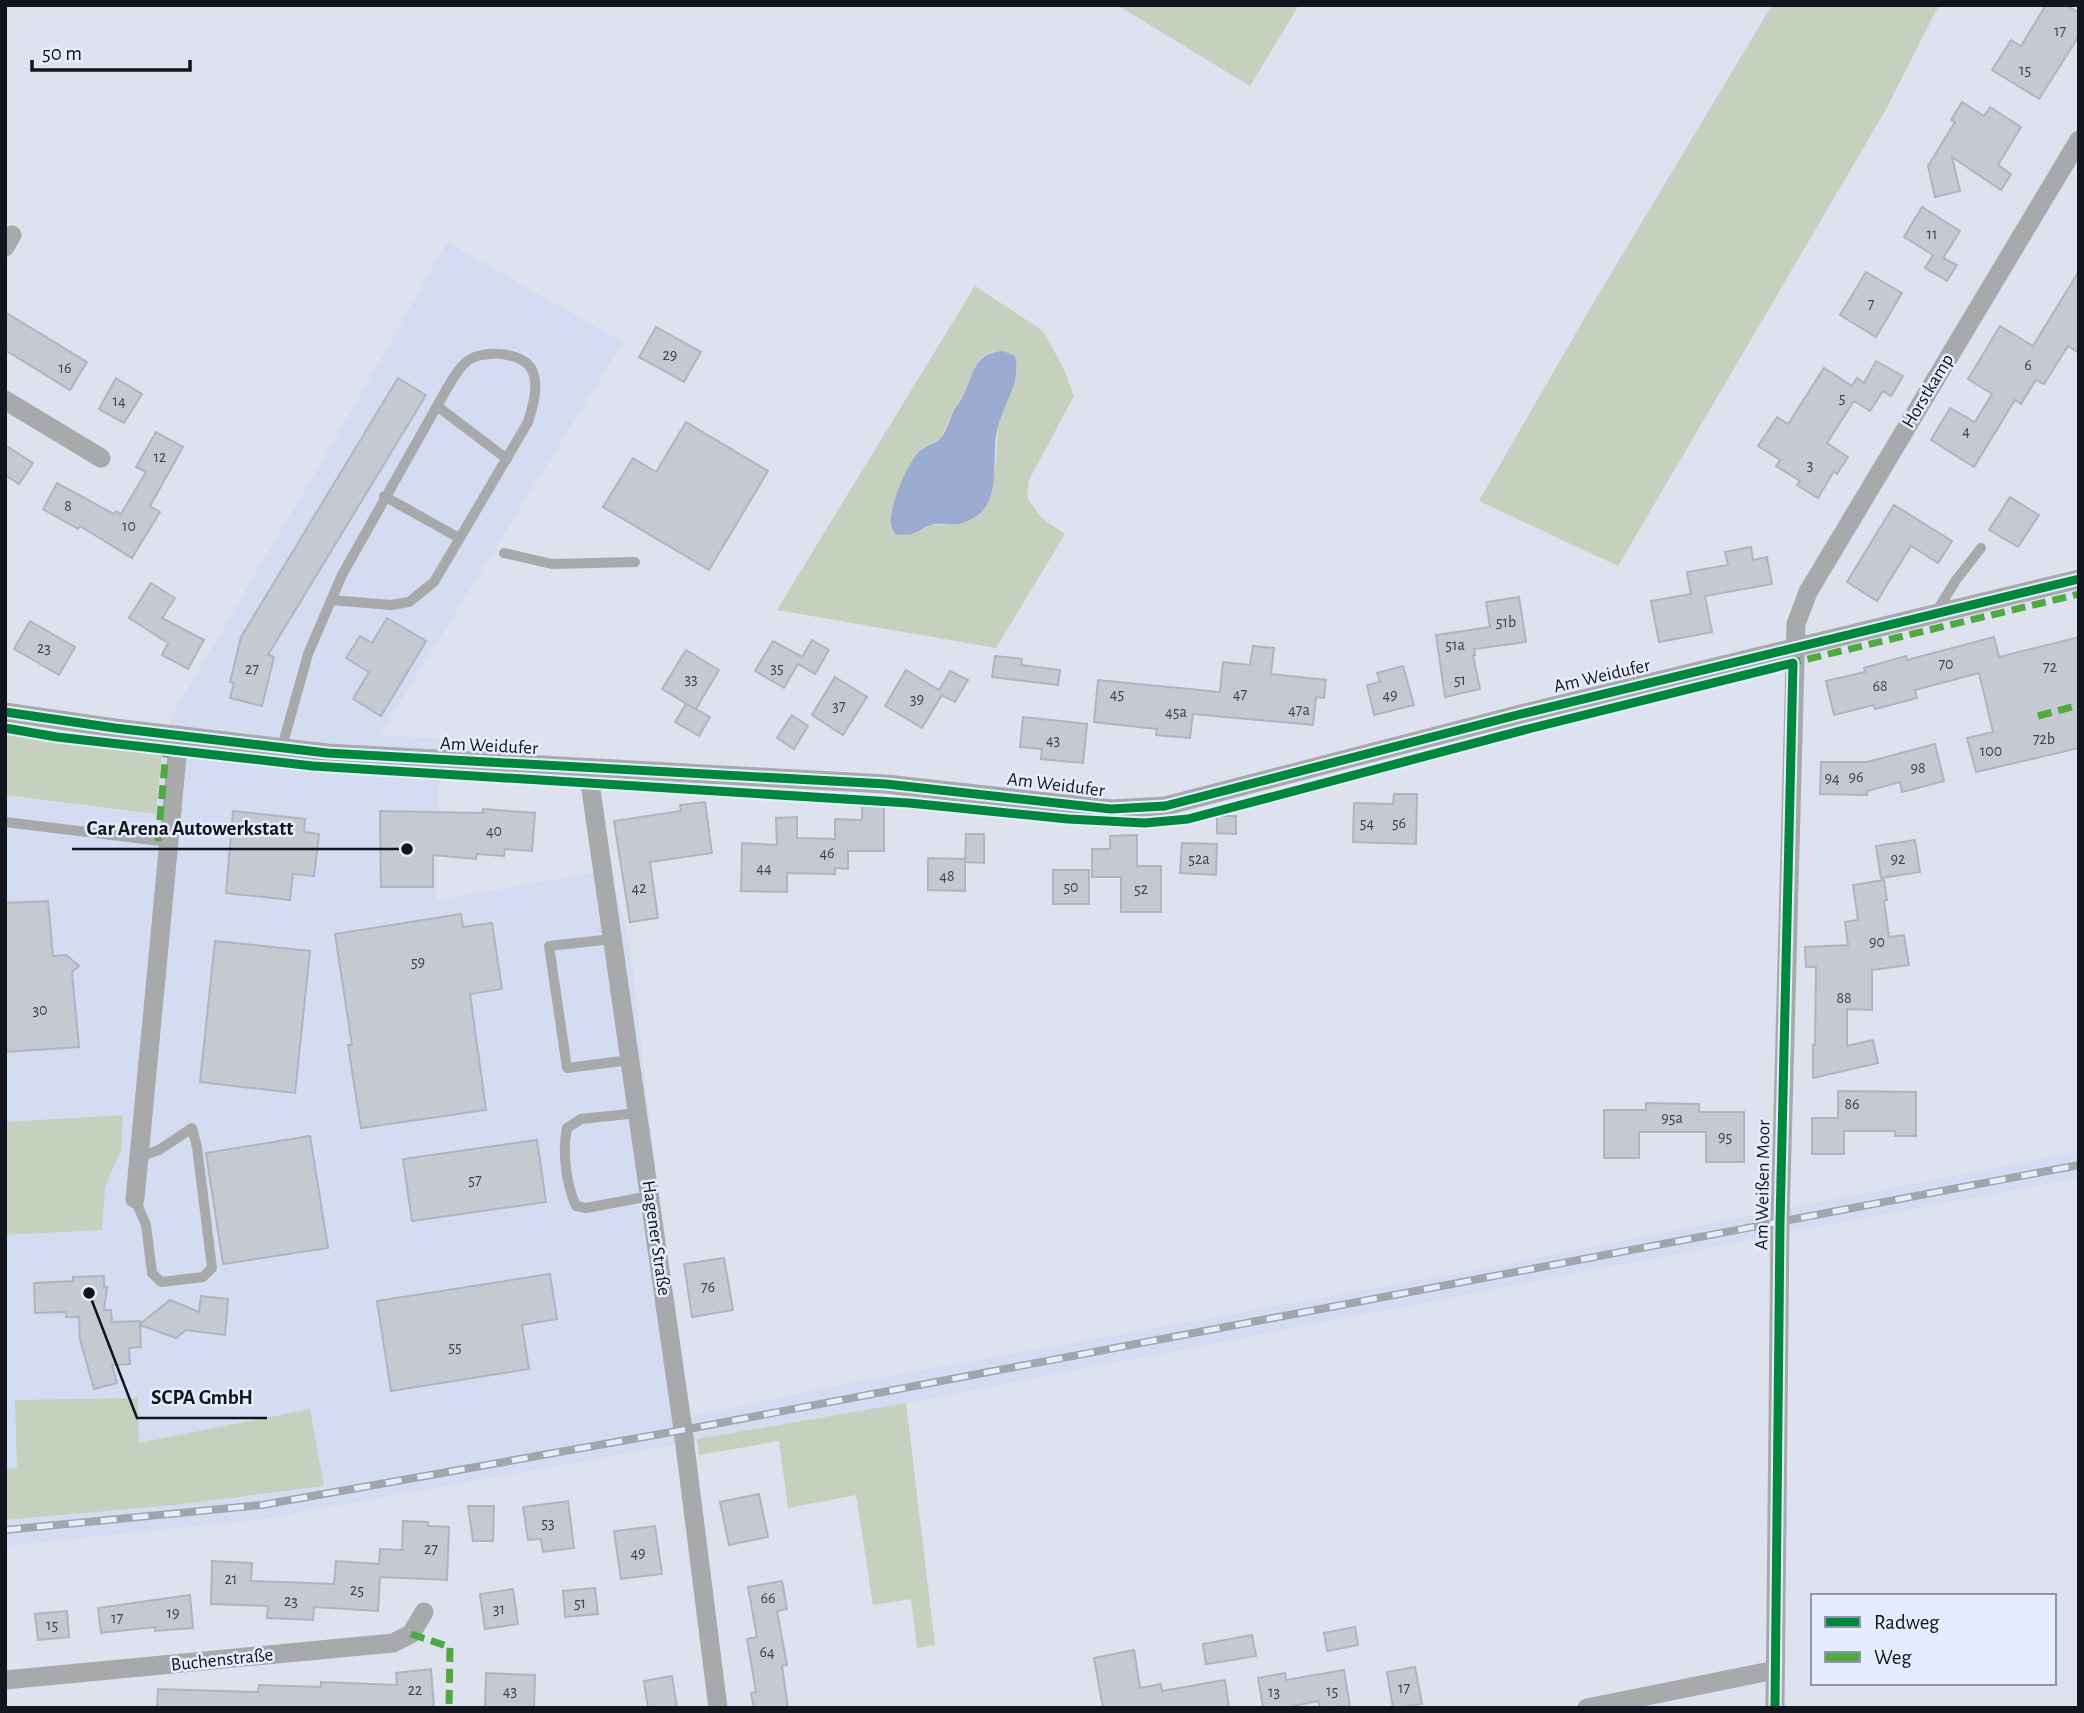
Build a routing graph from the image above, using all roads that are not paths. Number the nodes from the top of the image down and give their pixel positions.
1 (2079, 140) edge
2 (5, 400) edge
3 (437, 406) junction
4 (101, 458) dead end
5 (507, 458) junction
6 (384, 496) junction
7 (459, 538) junction
8 (1981, 548) dead end
9 (504, 553) dead end
10 (635, 562) dead end
11 (2079, 579) edge
12 (331, 600) junction
13 (1934, 614) junction
14 (1794, 649) junction
15 (5, 712) edge
16 (178, 735) junction
17 (282, 747) junction
18 (588, 769) junction
19 (5, 822) edge
20 (169, 842) junction
21 (612, 939) junction
22 (630, 1060) junction
23 (638, 1113) junction
24 (139, 1157) junction
25 (650, 1196) junction
26 (135, 1199) joint
27 (424, 1612) dead end
28 (1775, 1670) junction
29 (5, 1681) edge
30 (718, 1708) edge
31 (1587, 1708) edge
32 (1775, 1708) edge

1 - 14 street, Horstkamp
2 - 4 street
3 - 5 lane
3 - 5 lane
3 - 6 lane
5 - 7 lane
6 - 7 lane
6 - 12 lane
7 - 12 lane
8 - 13 lane
9 - 10 lane
11 - 13 street, Am Weidufer
12 - 17 lane
13 - 14 street, Am Weidufer
14 - 18 street, Am Weidufer
14 - 28 street, Am Weißen Moor
15 - 16 street, Am Weidufer
16 - 17 street, Am Weidufer
16 - 20 street
17 - 18 street, Am Weidufer
18 - 21 street, Hagener Straße
19 - 20 lane
20 - 24 street
21 - 22 street, Hagener Straße
21 - 22 lane
22 - 23 street, Hagener Straße
23 - 25 street, Hagener Straße
23 - 25 lane
24 - 26 street
24 - 26 lane
25 - 30 street, Hagener Straße
27 - 29 street, Buchenstraße
28 - 31 street
28 - 32 street, Am Weißen Moor

